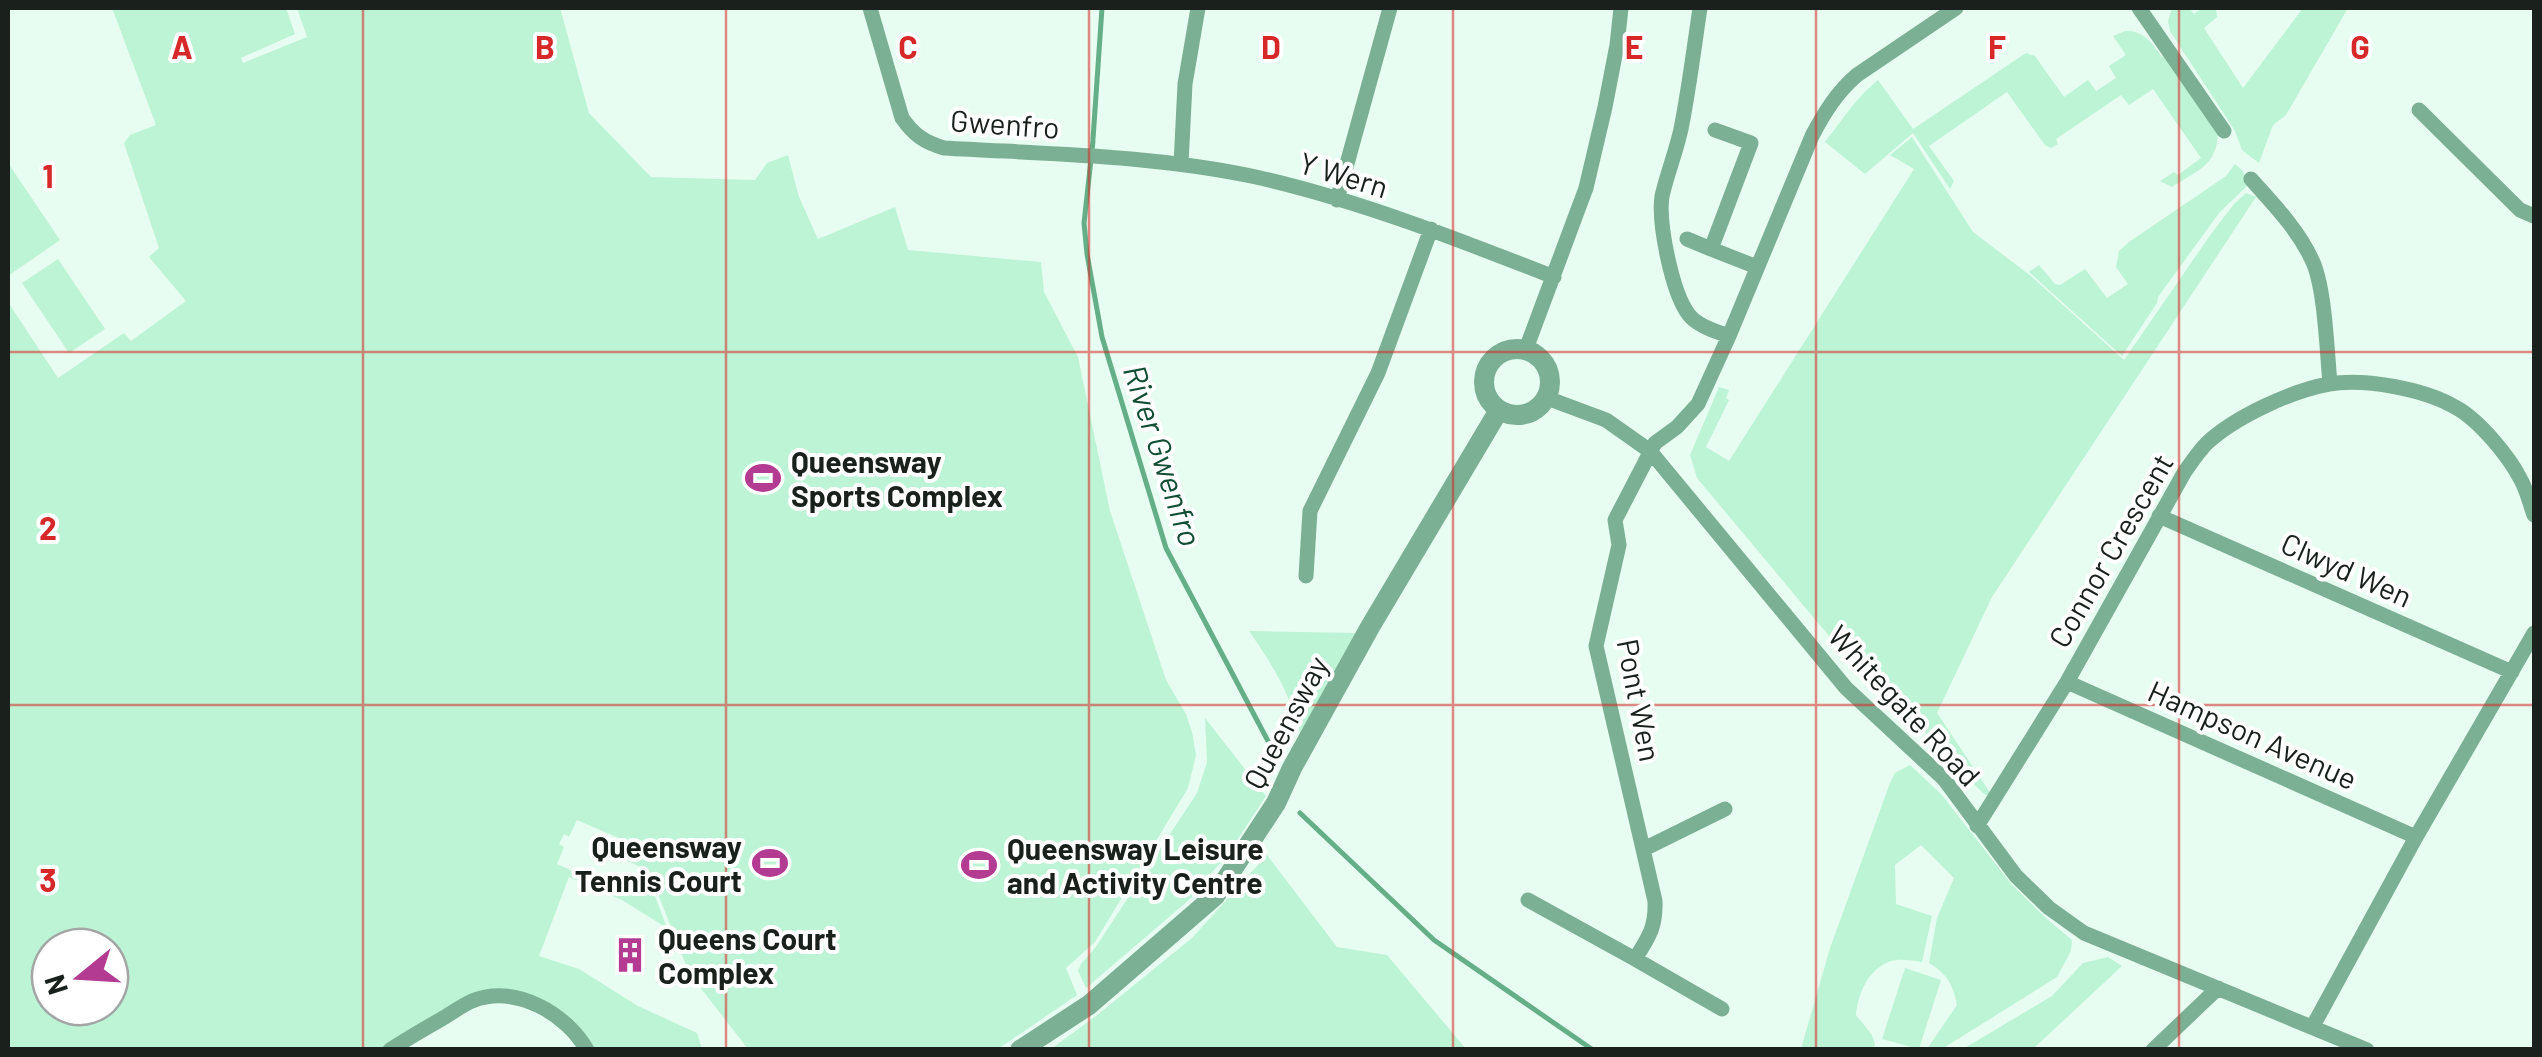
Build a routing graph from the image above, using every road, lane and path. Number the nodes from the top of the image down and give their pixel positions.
1 (870, 8) edge
2 (1198, 8) edge
3 (1390, 8) edge
4 (1620, 8) edge
5 (1700, 8) edge
6 (1956, 8) edge
7 (2140, 8) edge
8 (2419, 110) dead end
9 (1715, 130) dead end
10 (2224, 131) dead end
11 (1110, 157) joint
12 (1181, 164) junction
13 (2250, 179) dead end
14 (1337, 200) junction
15 (2534, 216) edge
16 (1430, 230) junction
17 (1686, 239) dead end
18 (1711, 248) junction
19 (1757, 267) junction
20 (1554, 277) junction
21 (1729, 336) junction
22 (1526, 349) junction
23 (2330, 384) junction
24 (1547, 398) junction
25 (1499, 410) junction
26 (1650, 450) junction
27 (2159, 516) junction
28 (2534, 516) edge
29 (1306, 576) dead end
30 (2534, 633) edge
31 (2512, 672) junction
32 (2066, 682) junction
33 (1725, 810) dead end
34 (1977, 826) junction
35 (2416, 837) junction
36 (1644, 849) junction
37 (1528, 900) dead end
38 (1635, 959) junction
39 (2218, 988) junction
40 (1722, 1009) dead end
41 (2313, 1026) junction
42 (390, 1050) edge
43 (587, 1050) edge
44 (1020, 1050) edge
45 (2153, 1050) edge
46 (2367, 1050) edge

1 - 11 street, Gwenfro
2 - 12 street
3 - 14 street
4 - 20 street
5 - 21 street
6 - 19 street
7 - 10 street
8 - 15 street
9 - 18 street
11 - 12 street, Y Wern
12 - 14 street, Y Wern
13 - 23 street
14 - 16 street, Y Wern
16 - 20 street, Y Wern
16 - 29 street
17 - 18 street
18 - 19 street
19 - 21 street
20 - 22 street
21 - 26 street
22 - 24 street
22 - 25 street
23 - 27 street, Connor Crescent
23 - 28 street, Connor Crescent
24 - 25 street
24 - 26 street, Whitegate Road
25 - 44 street, Queensway
26 - 34 street, Whitegate Road
26 - 36 street, Pont Wen
27 - 31 street, Clwyd Wen
27 - 32 street, Connor Crescent
30 - 31 street
31 - 35 street
32 - 34 street, Connor Crescent
32 - 35 street, Hampson Avenue
33 - 36 street
34 - 39 street, Whitegate Road
35 - 41 street
36 - 38 street, Pont Wen
37 - 38 street
38 - 40 street
39 - 41 street, Whitegate Road
39 - 45 street
41 - 46 street, Whitegate Road
42 - 43 street

